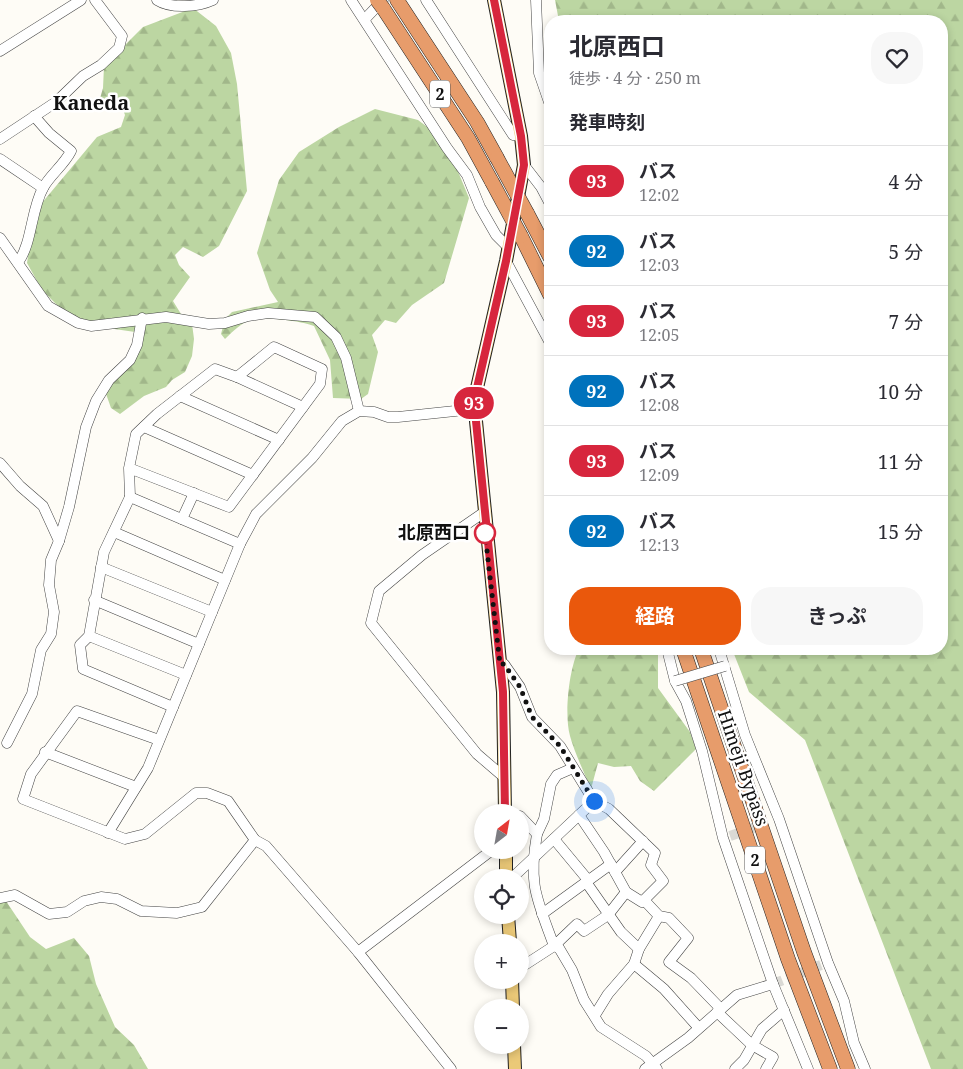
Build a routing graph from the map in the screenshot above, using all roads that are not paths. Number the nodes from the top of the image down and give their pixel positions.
1 (81, 0) edge
2 (95, 0) edge
3 (157, 0) edge
4 (213, 0) edge
5 (351, 0) edge
6 (397, 0) edge
7 (426, 0) edge
8 (494, 0) edge
9 (536, 0) edge
10 (381, 3) edge
11 (365, 19) junction
12 (0, 52) edge
13 (544, 88) edge
14 (34, 116) junction
15 (521, 136) junction
16 (0, 138) edge
17 (0, 159) edge
18 (524, 165) junction
19 (544, 182) edge
20 (43, 188) junction
21 (0, 238) edge
22 (544, 246) edge
23 (508, 247) junction
24 (506, 261) junction
25 (19, 262) junction
26 (544, 283) edge
27 (142, 318) junction
28 (544, 332) edge
29 (237, 377) junction
30 (180, 396) junction
31 (303, 407) junction
32 (474, 409) junction
33 (359, 411) junction
34 (144, 426) junction
35 (279, 440) junction
36 (0, 462) edge
37 (129, 468) junction
38 (253, 474) junction
39 (194, 493) junction
40 (130, 497) junction
41 (483, 514) junction
42 (182, 519) junction
43 (114, 532) junction
44 (59, 541) junction
45 (240, 544) junction
46 (101, 567) junction
47 (225, 580) junction
48 (94, 600) junction
49 (212, 612) junction
50 (90, 636) junction
51 (199, 644) junction
52 (668, 655) edge
53 (685, 655) edge
54 (703, 655) edge
55 (721, 655) edge
56 (500, 664) junction
57 (725, 666) junction
58 (186, 675) junction
59 (675, 681) junction
60 (173, 707) junction
61 (159, 740) junction
62 (7, 743) dead end
63 (45, 752) junction
64 (573, 768) junction
65 (505, 778) junction
66 (136, 787) junction
67 (594, 801) junction
68 (505, 804) edge
69 (579, 815) junction
70 (529, 826) edge
71 (108, 832) junction
72 (537, 834) junction
73 (554, 839) junction
74 (255, 840) junction
75 (643, 841) junction
76 (532, 858) junction
77 (480, 859) edge
78 (613, 868) junction
79 (521, 869) edge
80 (587, 881) junction
81 (626, 892) junction
82 (0, 898) edge
83 (644, 900) junction
84 (542, 914) junction
85 (608, 914) junction
86 (659, 916) junction
87 (554, 946) junction
88 (639, 949) junction
89 (358, 952) junction
90 (529, 962) edge
91 (634, 964) junction
92 (773, 984) junction
93 (719, 1010) junction
94 (784, 1010) junction
95 (595, 1015) junction
96 (698, 1027) junction
97 (752, 1045) junction
98 (514, 1054) edge
99 (651, 1067) edge
100 (451, 1069) edge
101 (515, 1069) edge
102 (735, 1069) edge
103 (766, 1069) edge
104 (808, 1069) edge
105 (830, 1069) edge
106 (848, 1069) edge
107 (865, 1069) edge

1 - 12 street
2 - 14 street
3 - 4 street
5 - 11 street
6 - 22 highway, 2, bridge
7 - 15 street
8 - 15 main road
9 - 13 street
10 - 11 street
10 - 26 highway, 2, bridge
11 - 23 street
14 - 16 street
14 - 20 street
15 - 18 main road
17 - 20 street
18 - 19 street
18 - 23 main road
20 - 25 street
21 - 25 street
23 - 24 main road
24 - 28 street
24 - 32 main road
25 - 27 street
27 - 33 street
27 - 44 street
29 - 30 street
29 - 31 street
29 - 31 street
30 - 34 street
30 - 35 street
31 - 35 street
32 - 33 street
32 - 41 main road
33 - 45 street
34 - 37 street
34 - 38 street
35 - 38 street
36 - 44 street
37 - 39 street
37 - 40 street
38 - 39 street
39 - 42 street
40 - 42 street
40 - 43 street
41 - 56 main road
41 - 65 street
42 - 45 street
43 - 46 street
43 - 47 street
44 - 62 street
45 - 47 street
46 - 48 street
46 - 49 street
47 - 49 street
48 - 50 street
48 - 51 street
49 - 51 street
50 - 58 street
50 - 60 street
51 - 58 street
52 - 59 street
53 - 105 highway, Himeji Bypass / 2
54 - 106 highway, Himeji Bypass / 2
55 - 57 street
56 - 64 street
56 - 65 main road
57 - 59 street, bridge
57 - 107 street
58 - 60 street
59 - 92 street
60 - 61 street
61 - 63 street
61 - 66 street
63 - 66 street
63 - 71 street
64 - 67 street
64 - 72 street
65 - 68 main road
66 - 71 street
67 - 69 street
67 - 75 street
69 - 73 street
69 - 78 street
70 - 72 street
71 - 74 street
72 - 76 street
73 - 76 street
73 - 80 street
74 - 82 street
74 - 89 street
75 - 78 street
75 - 83 street
76 - 79 street
76 - 84 street
77 - 89 street
78 - 80 street
78 - 81 street
80 - 84 street
80 - 85 street
81 - 83 street
81 - 85 street
83 - 86 street
84 - 87 street
85 - 87 street
85 - 88 street
86 - 88 street
86 - 93 street
87 - 90 street
87 - 95 street
88 - 91 street
89 - 100 street
91 - 95 street
91 - 96 street
92 - 93 street
92 - 94 street
93 - 96 street
93 - 97 street
94 - 97 street
94 - 104 street
95 - 99 street
96 - 99 street
97 - 102 street
97 - 103 street
98 - 101 main road

